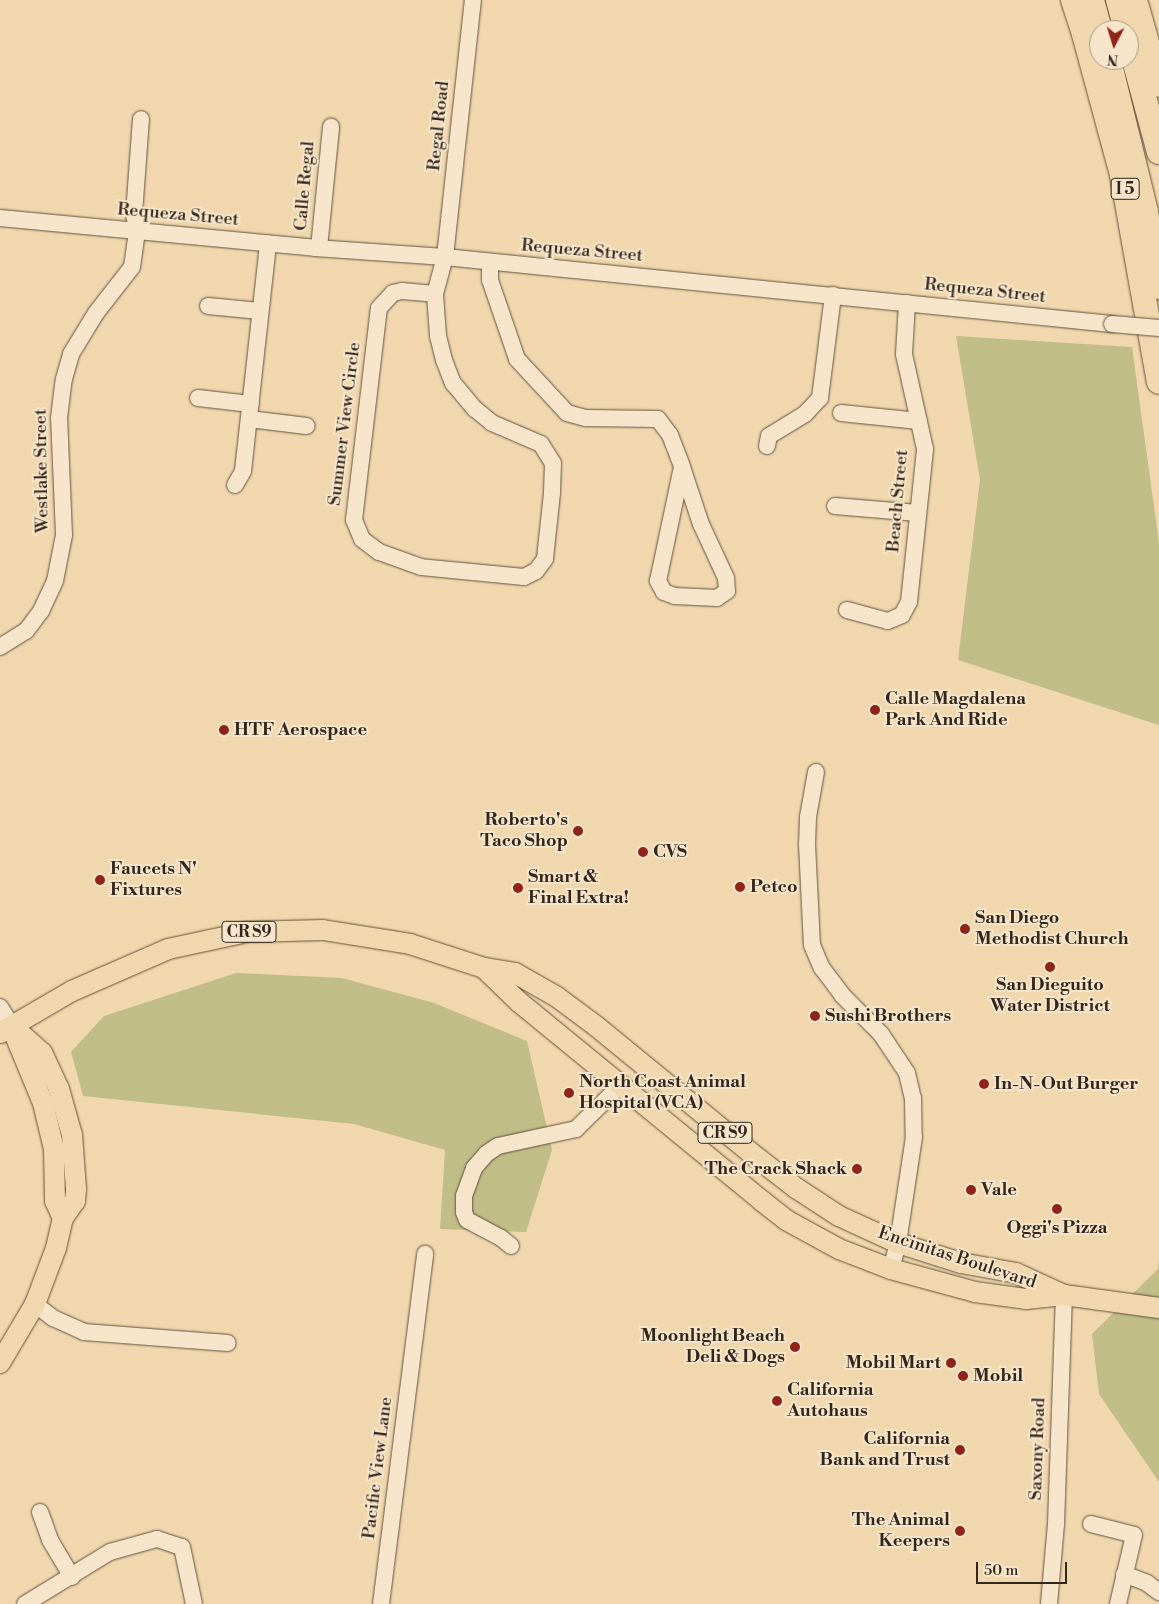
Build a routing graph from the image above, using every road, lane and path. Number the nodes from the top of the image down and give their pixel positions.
1 (473, 0) edge
2 (1072, 0) edge
3 (1092, 0) edge
4 (1118, 0) edge
5 (1136, 0) edge
6 (1097, 20) edge
7 (1123, 20) edge
8 (1111, 70) edge
9 (1137, 70) edge
10 (1159, 85) edge
11 (141, 119) dead end
12 (331, 127) dead end
13 (1159, 152) edge
14 (0, 218) edge
15 (137, 231) junction
16 (268, 243) junction
17 (319, 248) junction
18 (445, 257) junction
19 (490, 262) junction
20 (1159, 287) edge
21 (435, 294) junction
22 (833, 296) junction
23 (907, 303) junction
24 (208, 306) dead end
25 (260, 311) junction
26 (1159, 328) edge
27 (1159, 382) edge
28 (198, 398) dead end
29 (250, 412) junction
30 (841, 413) dead end
31 (919, 421) junction
32 (307, 426) dead end
33 (767, 446) dead end
34 (682, 467) junction
35 (235, 485) dead end
36 (835, 506) dead end
37 (918, 513) junction
38 (848, 610) dead end
39 (0, 647) edge
40 (816, 772) dead end
41 (484, 968) junction
42 (0, 1007) edge
43 (6, 1030) edge
44 (622, 1085) junction
45 (898, 1243) junction
46 (511, 1246) dead end
47 (425, 1254) dead end
48 (891, 1269) junction
49 (1064, 1295) junction
50 (35, 1304) junction
51 (1159, 1308) edge
52 (228, 1343) dead end
53 (0, 1363) edge
54 (40, 1512) dead end
55 (1091, 1524) dead end
56 (1124, 1574) junction
57 (72, 1577) junction
58 (1159, 1592) edge
59 (25, 1604) edge
60 (194, 1604) edge
61 (381, 1604) edge
62 (1049, 1604) edge
63 (1118, 1604) edge

1 - 18 street, Regal Road
2 - 27 highway, I 5
3 - 6 highway
4 - 7 highway
5 - 10 highway
8 - 20 highway
9 - 13 highway
11 - 15 street, Westlake Street
12 - 17 street, Calle Regal
14 - 15 street, Requeza Street
15 - 16 street, Requeza Street
15 - 39 street, Westlake Street
16 - 17 street, Requeza Street
16 - 25 street
17 - 18 street, Requeza Street
18 - 19 street, Requeza Street
18 - 21 street, Summer View Circle
19 - 22 street, Requeza Street
19 - 34 street
21 - 21 street, Summer View Circle
22 - 23 street, Requeza Street
22 - 33 street
23 - 26 street, Requeza Street, bridge
23 - 31 street, Beach Street
24 - 25 street
25 - 29 street
28 - 29 street
29 - 32 street
29 - 35 street
30 - 31 street
31 - 37 street, Beach Street
34 - 34 street
36 - 37 street
37 - 38 street, Beach Street
40 - 45 street
41 - 43 main road, Encinitas Boulevard / CR S9
41 - 44 main road, Encinitas Boulevard / CR S9
41 - 45 main road, Encinitas Boulevard / CR S9
42 - 43 street
43 - 50 main road
44 - 46 street
44 - 48 main road, Encinitas Boulevard / CR S9
45 - 48 street
45 - 49 main road, Encinitas Boulevard / CR S9
47 - 61 street, Pacific View Lane
48 - 49 main road, Encinitas Boulevard / CR S9
49 - 51 main road, Encinitas Boulevard / CR S9
49 - 62 street, Saxony Road
50 - 52 street
50 - 53 main road
54 - 57 street
55 - 56 street
56 - 58 street
56 - 63 street
57 - 59 street
57 - 60 street

